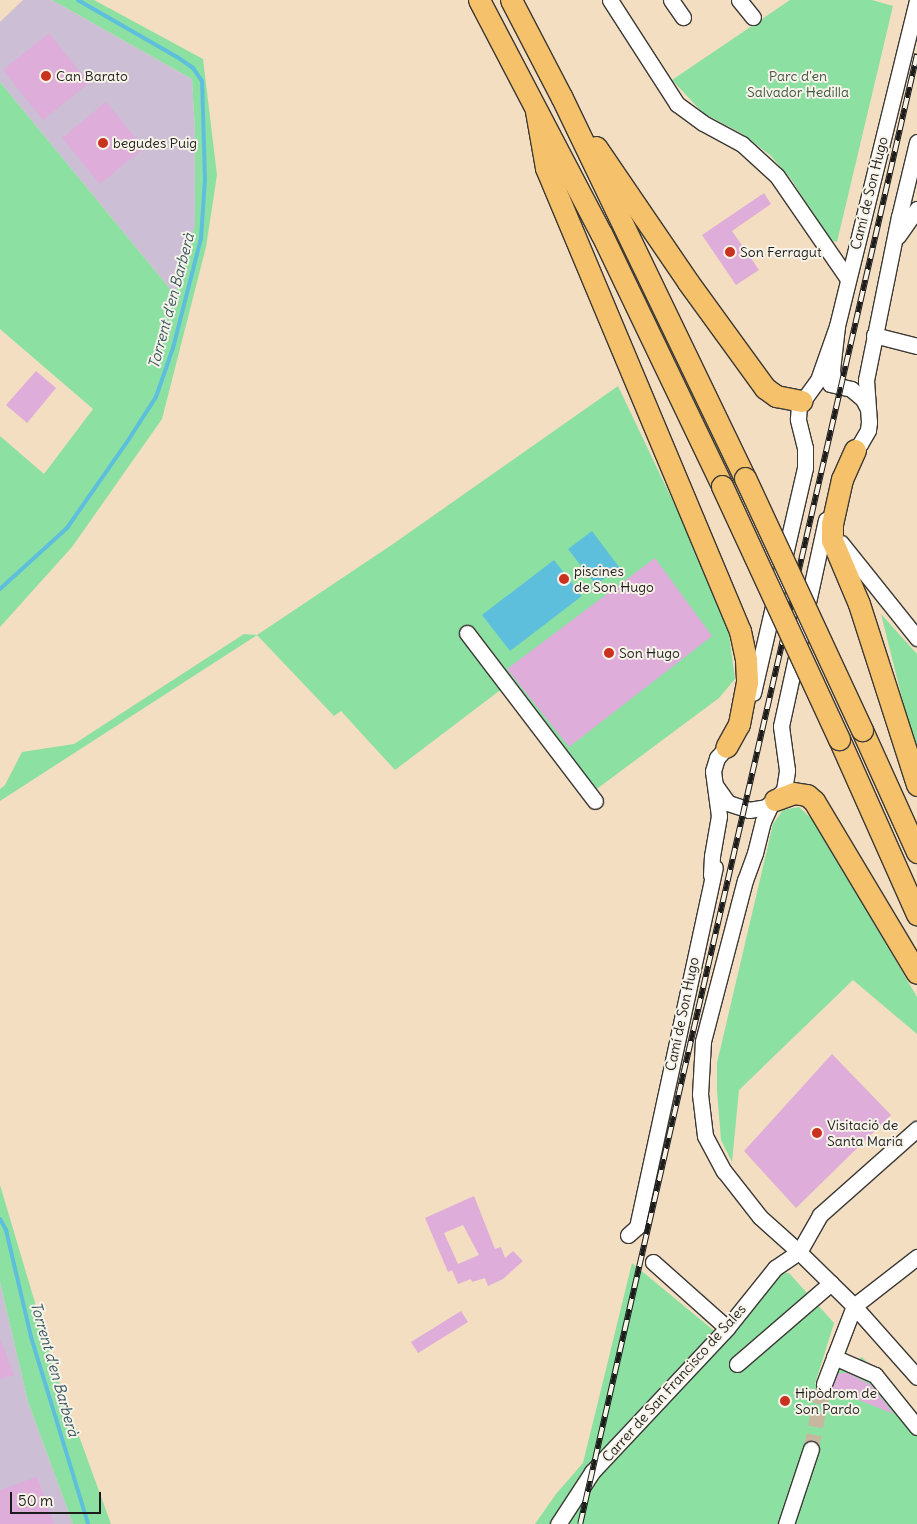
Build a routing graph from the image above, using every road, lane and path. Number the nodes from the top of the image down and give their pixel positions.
1 (479, 0) edge
2 (511, 0) edge
3 (610, 0) edge
4 (671, 0) edge
5 (739, 0) edge
6 (917, 1) edge
7 (683, 17) dead end
8 (753, 17) dead end
9 (562, 98) junction
10 (536, 112) junction
11 (917, 142) edge
12 (917, 209) edge
13 (895, 242) junction
14 (848, 279) junction
15 (837, 326) junction
16 (874, 335) junction
17 (917, 346) edge
18 (841, 385) junction
19 (806, 396) junction
20 (868, 413) junction
21 (855, 450) junction
22 (841, 543) dead end
23 (467, 633) dead end
24 (917, 638) edge
25 (726, 747) junction
26 (715, 785) junction
27 (917, 785) edge
28 (595, 801) dead end
29 (773, 802) junction
30 (744, 810) junction
31 (917, 852) edge
32 (712, 875) junction
33 (745, 880) junction
34 (917, 914) edge
35 (917, 973) edge
36 (917, 1129) edge
37 (632, 1231) dead end
38 (800, 1252) junction
39 (917, 1257) edge
40 (653, 1262) dead end
41 (831, 1283) junction
42 (854, 1306) junction
43 (727, 1328) junction
44 (834, 1357) junction
45 (737, 1364) dead end
46 (917, 1377) edge
47 (824, 1384) tunnel mouth
48 (917, 1427) edge
49 (811, 1449) tunnel mouth
50 (558, 1524) edge
51 (786, 1524) edge

1 - 10 highway
2 - 9 highway
3 - 14 street
4 - 7 street
5 - 8 street
6 - 14 street, Camí de Son Hugo
9 - 19 highway
9 - 31 highway, bridge
10 - 25 highway
10 - 34 highway, bridge
11 - 13 street
12 - 13 street
13 - 16 street
14 - 15 street, Camí de Son Hugo
15 - 18 street, Camí de Son Hugo
15 - 19 street
16 - 17 street
16 - 18 street
16 - 20 street
18 - 19 street
18 - 20 street
19 - 25 street
20 - 21 street
21 - 27 highway
21 - 29 street
22 - 24 street
23 - 28 street
25 - 26 street
26 - 30 street
26 - 32 street
29 - 30 street
29 - 33 street
29 - 35 highway
30 - 32 street, Camí de Son Hugo
30 - 33 street
32 - 37 street, Camí de Son Hugo
33 - 38 street
36 - 38 street, Carrer de San Francisco de Sales
38 - 41 street
38 - 43 street, Carrer de San Francisco de Sales
39 - 42 street
40 - 43 street
41 - 42 street
41 - 45 street
42 - 44 street
42 - 46 street
43 - 50 street, Carrer de San Francisco de Sales
44 - 47 street
44 - 48 street
49 - 51 street

